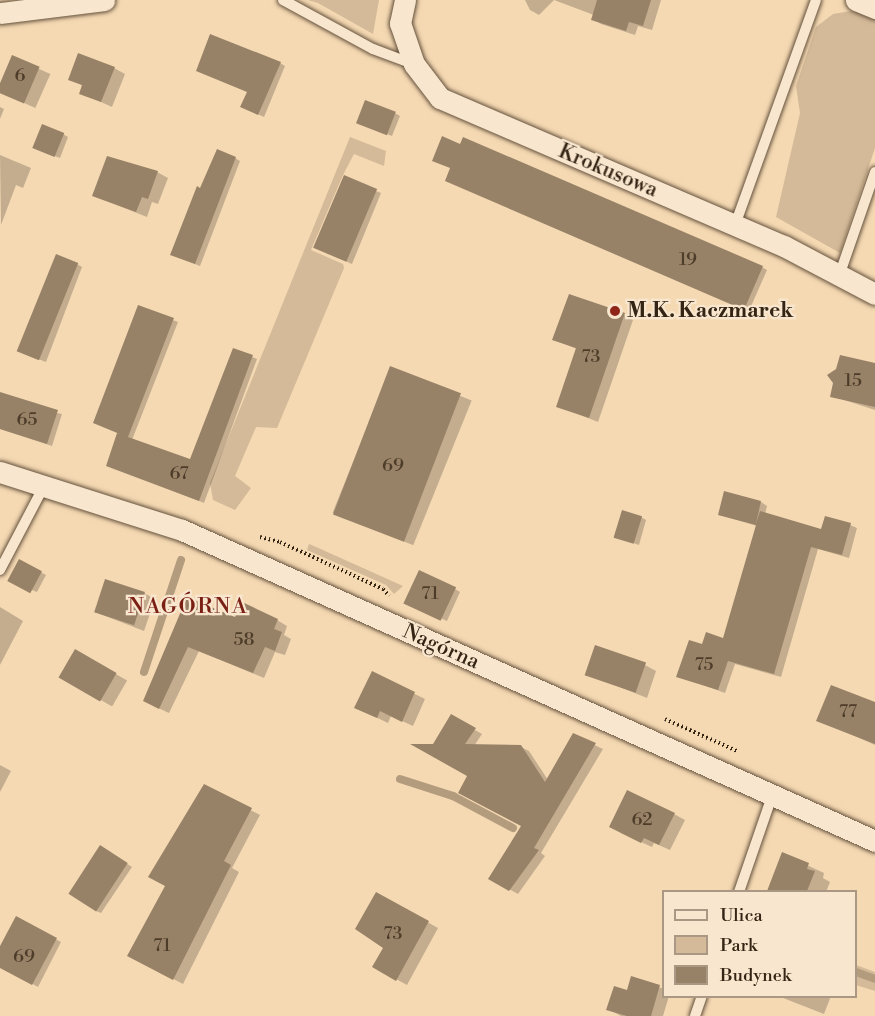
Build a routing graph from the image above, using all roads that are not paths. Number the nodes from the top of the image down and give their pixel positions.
1 (104, 0) edge
2 (283, 0) edge
3 (405, 0) edge
4 (816, 0) edge
5 (856, 0) edge
6 (875, 8) edge
7 (0, 13) edge
8 (414, 64) junction
9 (875, 172) edge
10 (735, 225) junction
11 (839, 277) junction
12 (875, 294) edge
13 (0, 472) edge
14 (44, 486) junction
15 (0, 570) edge
16 (772, 796) junction
17 (875, 841) edge
18 (739, 890) edge
19 (701, 998) edge
20 (696, 1016) edge

1 - 7 street
2 - 8 lane
3 - 8 street, Krokusowa
4 - 10 lane
5 - 6 street
8 - 10 street, Krokusowa
9 - 11 lane
10 - 11 street, Krokusowa
11 - 12 street, Krokusowa
13 - 14 street, Nagórna
14 - 15 lane
14 - 16 street, Nagórna
16 - 17 street, Nagórna
16 - 18 lane
19 - 20 lane

